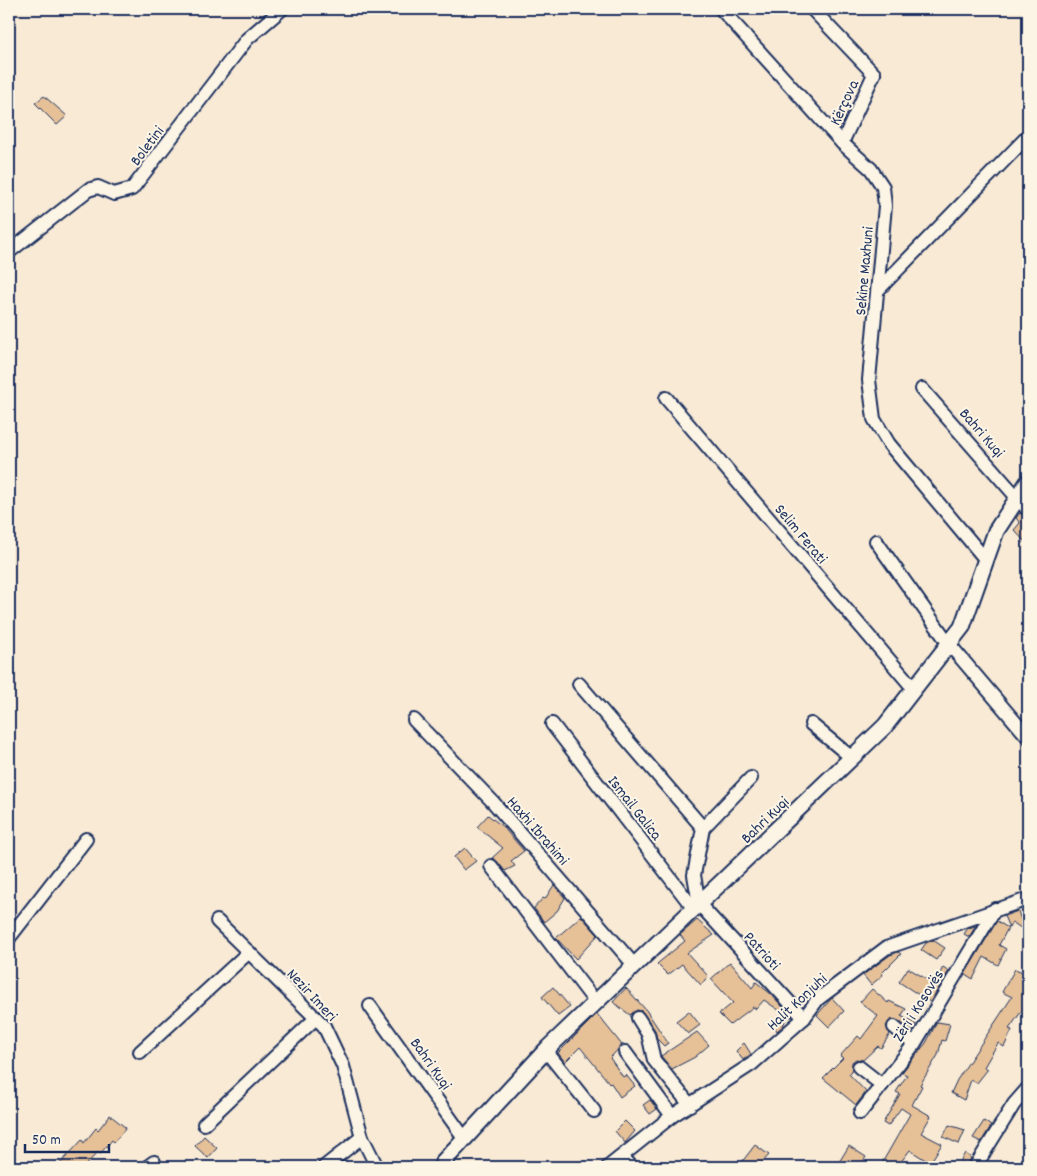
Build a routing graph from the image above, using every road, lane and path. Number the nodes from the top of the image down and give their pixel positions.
1 (282, 9) edge
2 (721, 9) edge
3 (812, 9) edge
4 (1028, 136) edge
5 (842, 142) junction
6 (9, 252) edge
7 (878, 290) junction
8 (922, 389) dead end
9 (666, 398) dead end
10 (1028, 482) edge
11 (1018, 499) junction
12 (1028, 510) edge
13 (876, 541) dead end
14 (986, 560) junction
15 (949, 644) junction
16 (579, 684) dead end
17 (914, 689) junction
18 (414, 720) dead end
19 (552, 724) dead end
20 (812, 724) dead end
21 (1028, 737) edge
22 (852, 758) junction
23 (751, 778) dead end
24 (704, 828) junction
25 (86, 839) dead end
26 (491, 866) dead end
27 (1028, 898) edge
28 (697, 907) junction
29 (995, 909) junction
30 (218, 921) dead end
31 (9, 938) edge
32 (249, 952) junction
33 (634, 966) junction
34 (596, 1003) junction
35 (370, 1006) dead end
36 (316, 1018) junction
37 (638, 1018) dead end
38 (804, 1018) junction
39 (893, 1029) dead end
40 (912, 1046) junction
41 (549, 1047) junction
42 (140, 1052) dead end
43 (625, 1052) dead end
44 (859, 1067) dead end
45 (882, 1085) junction
46 (1028, 1088) edge
47 (690, 1104) junction
48 (594, 1111) dead end
49 (860, 1113) dead end
50 (672, 1116) junction
51 (204, 1124) dead end
52 (362, 1137) junction
53 (465, 1139) junction
54 (622, 1157) junction
55 (324, 1167) edge
56 (377, 1167) edge
57 (442, 1167) edge
58 (608, 1167) edge
59 (632, 1167) edge
60 (975, 1167) edge

1 - 6 street, Boletini
2 - 5 street, Sekine Maxhuni
3 - 5 street, Kërçova
4 - 7 street
5 - 7 street, Sekine Maxhuni
7 - 14 street, Sekine Maxhuni
8 - 11 street, Bahri Kuqi
9 - 17 street, Selim Ferati
10 - 11 street, Bahri Kuqi
11 - 12 street, Bahri Kuqi
11 - 14 street, Bahri Kuqi
13 - 15 street
14 - 15 street, Bahri Kuqi
15 - 17 street, Bahri Kuqi
15 - 21 street
16 - 24 street
17 - 22 street, Bahri Kuqi
18 - 33 street, Haxhi Ibrahimi
19 - 28 street, Ismail Galica
20 - 22 street
22 - 28 street, Bahri Kuqi
23 - 24 street
24 - 28 street
25 - 31 street
26 - 34 street
27 - 29 street, Halit Konjuhi
28 - 33 street, Bahri Kuqi
28 - 38 street, Patrioti
29 - 38 street, Halit Konjuhi
29 - 40 street, Zëri i Kosovës
30 - 32 street, Nezir Imeri
32 - 36 street, Nezir Imeri
32 - 42 street
33 - 34 street, Bahri Kuqi
34 - 41 street, Bahri Kuqi
35 - 53 street, Bahri Kuqi
36 - 51 street
36 - 52 street, Nezir Imeri
37 - 47 street
38 - 47 street, Halit Konjuhi
39 - 40 street
40 - 45 street, Zëri i Kosovës
41 - 48 street
41 - 53 street, Bahri Kuqi
43 - 50 street
44 - 45 street
45 - 49 street, Zëri i Kosovës
46 - 60 street
47 - 50 street, Halit Konjuhi
50 - 54 street, Halit Konjuhi
52 - 55 street
52 - 56 street, Nezir Imeri
53 - 57 street, Bahri Kuqi
54 - 58 street, Halit Konjuhi
54 - 59 street

